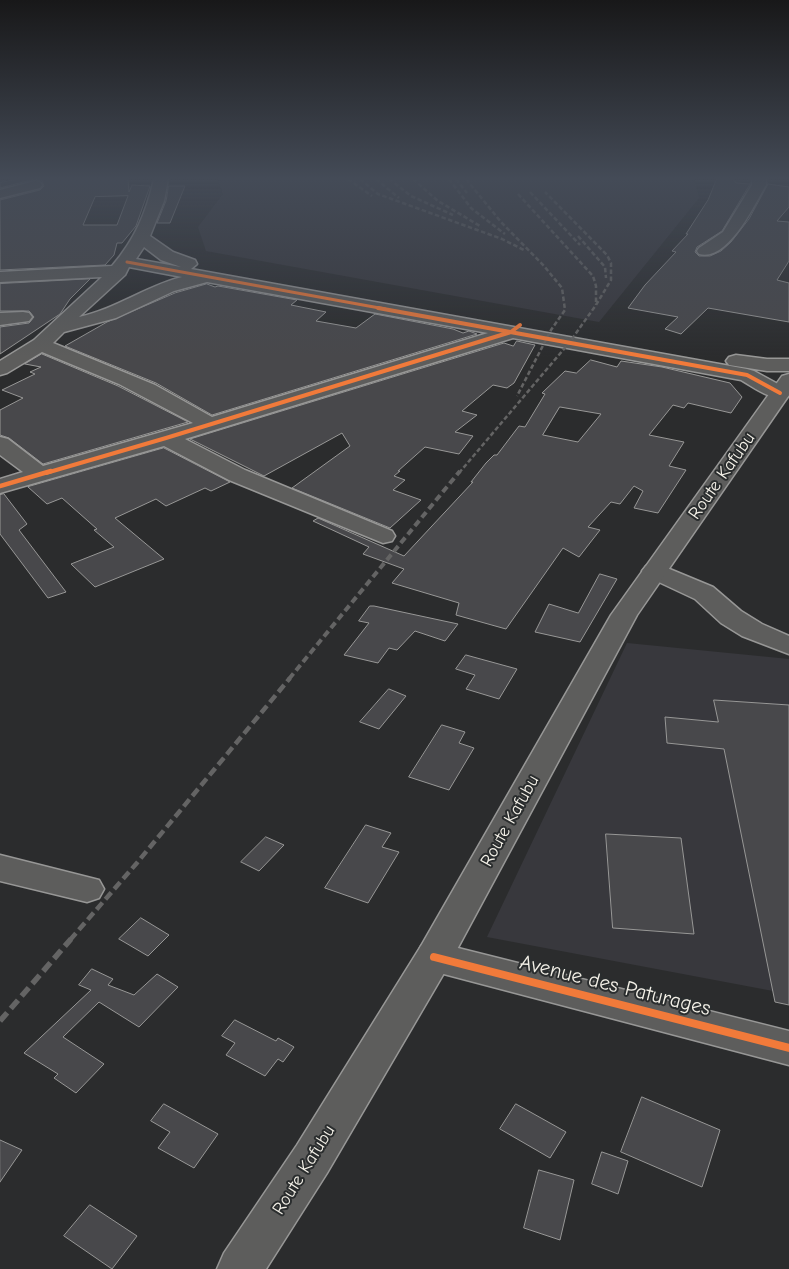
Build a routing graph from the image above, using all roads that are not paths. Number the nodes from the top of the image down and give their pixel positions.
1 (142, 238) joint
2 (723, 238) edge
3 (705, 251) dead end
4 (123, 266) junction
5 (155, 267) junction
6 (0, 277) edge
7 (212, 278) junction
8 (23, 317) dead end
9 (0, 319) edge
10 (90, 321) junction
11 (58, 327) junction
12 (515, 328) junction
13 (39, 344) junction
14 (5, 363) edge
15 (786, 379) edge
16 (208, 424) junction
17 (166, 438) junction
18 (0, 444) edge
19 (39, 474) junction
20 (0, 486) edge
21 (384, 536) dead end
22 (655, 571) junction
23 (789, 646) edge
24 (0, 868) edge
25 (87, 889) dead end
26 (434, 957) junction
27 (789, 1048) edge
28 (240, 1269) edge

1 - 4 street
1 - 12 street
2 - 3 street
4 - 5 street
4 - 6 street
4 - 11 street
5 - 7 street
5 - 10 street
7 - 10 street
7 - 12 street
8 - 9 street
10 - 11 street
11 - 13 street
12 - 15 street
12 - 15 street
12 - 16 street
13 - 14 street
13 - 16 street
15 - 22 street, Route Kafubu
16 - 17 street
17 - 19 street
17 - 21 street
18 - 19 street
19 - 20 street
22 - 23 street
22 - 26 street, Route Kafubu
24 - 25 street
26 - 27 street, Avenue des Paturages
26 - 28 street, Route Kafubu

